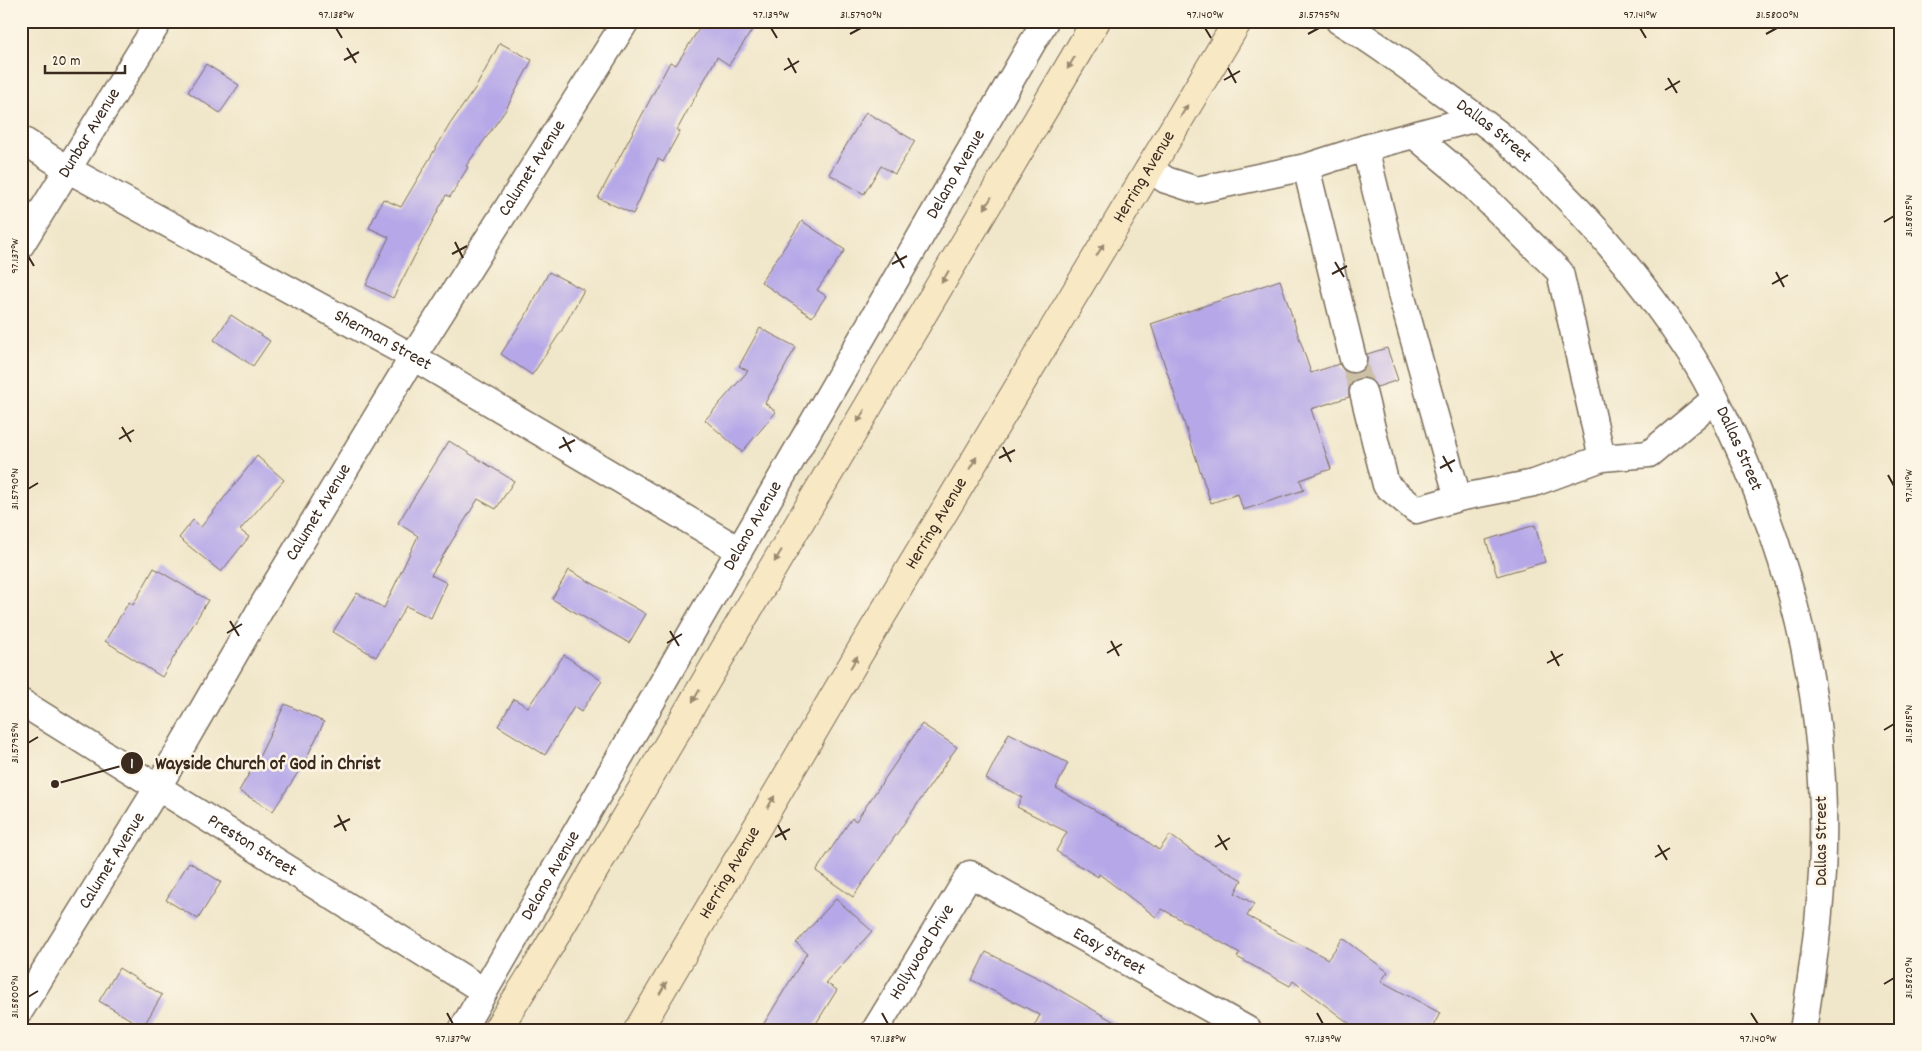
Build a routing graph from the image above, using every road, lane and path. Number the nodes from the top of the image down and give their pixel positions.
1 (159, 21) edge
2 (626, 21) edge
3 (1045, 21) edge
4 (1096, 21) edge
5 (1238, 21) edge
6 (1339, 21) edge
7 (1478, 118) junction
8 (1414, 135) junction
9 (21, 139) edge
10 (1365, 148) junction
11 (1306, 167) junction
12 (1149, 169) junction
13 (69, 170) junction
14 (21, 245) edge
15 (413, 357) junction
16 (1353, 359) tunnel mouth
17 (1363, 392) tunnel mouth
18 (1715, 400) junction
19 (1602, 458) junction
20 (1458, 498) junction
21 (739, 550) junction
22 (21, 702) edge
23 (158, 787) junction
24 (970, 874) joint
25 (484, 991) junction
26 (21, 1009) edge
27 (462, 1030) edge
28 (497, 1030) edge
29 (638, 1030) edge
30 (875, 1030) edge
31 (1248, 1030) edge
32 (1803, 1030) edge

1 - 13 street, Dunbar Avenue
2 - 15 street, Calumet Avenue
3 - 21 street, Delano Avenue
4 -> 28 main road
12 -> 5 main road, Herring Avenue
6 - 7 street, Dallas Street
7 - 8 street
7 - 18 street, Dallas Street
8 - 10 street
8 - 19 street
9 - 13 street, Sherman Street
10 - 11 street
10 - 20 street
11 - 12 street
11 - 16 street
29 -> 12 main road, Herring Avenue
13 - 14 street, Dunbar Avenue
13 - 15 street, Sherman Street
15 - 21 street, Sherman Street
15 - 23 street, Calumet Avenue
17 - 20 street
18 - 19 street
18 - 32 street, Dallas Street
19 - 20 street
21 - 25 street, Delano Avenue
22 - 23 street, Preston Street
23 - 25 street, Preston Street
23 - 26 street, Calumet Avenue
24 - 30 street, Hollywood Drive
24 - 31 street, Easy Street
25 - 27 street, Delano Avenue

